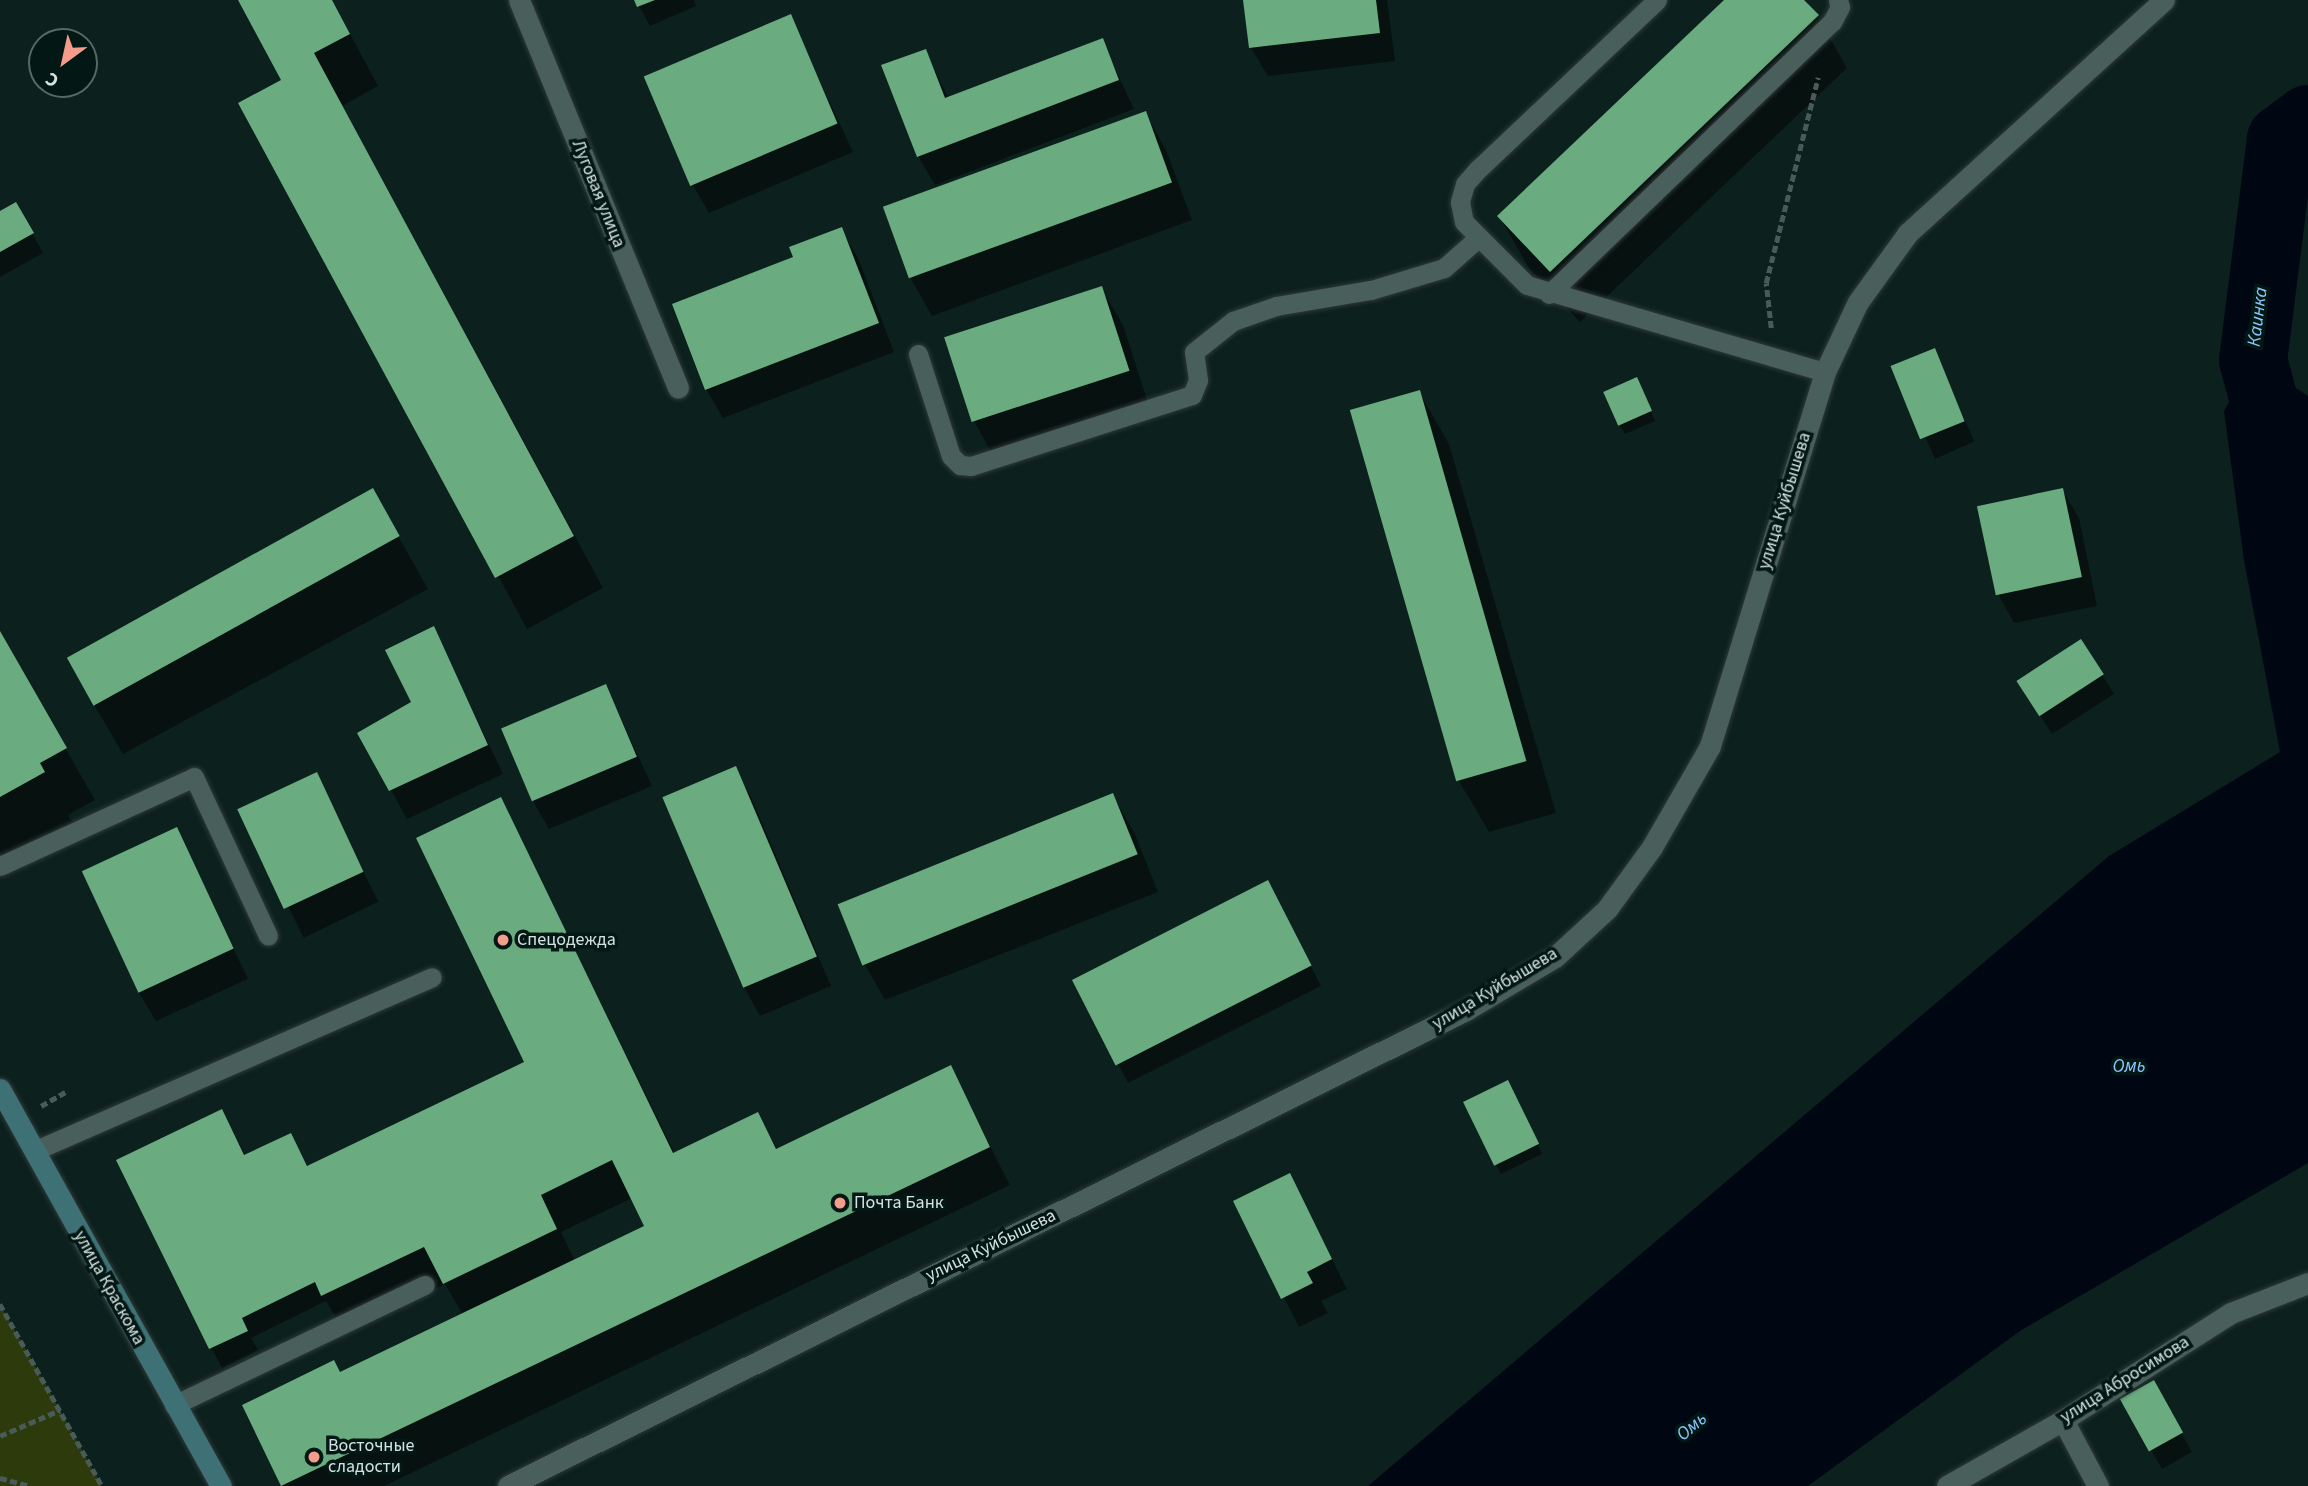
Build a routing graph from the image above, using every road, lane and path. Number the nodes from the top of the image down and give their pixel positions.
1 (519, 0) edge
2 (1657, 0) edge
3 (1838, 0) edge
4 (2164, 0) edge
5 (1819, 74) dead end
6 (1478, 238) junction
7 (1549, 294) junction
8 (918, 354) dead end
9 (1774, 358) junction
10 (1825, 372) junction
11 (678, 388) dead end
12 (0, 866) edge
13 (268, 936) dead end
14 (432, 977) dead end
15 (0, 1089) edge
16 (65, 1092) dead end
17 (41, 1106) dead end
18 (34, 1151) junction
19 (2308, 1283) edge
20 (425, 1284) dead end
21 (0, 1304) edge
22 (174, 1405) junction
23 (61, 1410) junction
24 (2063, 1420) junction
25 (0, 1436) edge
26 (0, 1478) edge
27 (30, 1486) edge
28 (102, 1486) edge
29 (221, 1486) edge
30 (508, 1486) edge
31 (1947, 1486) edge
32 (2098, 1486) edge

1 - 11 street, Луговая улица
2 - 6 lane
3 - 7 lane
4 - 10 street, улица Куйбышева
5 - 9 path
6 - 7 lane
6 - 8 lane
7 - 9 lane
9 - 10 lane
10 - 30 street, улица Куйбышева
12 - 13 lane
14 - 18 lane
15 - 18 main road, улица Краскома
16 - 17 path
18 - 22 main road, улица Краскома
19 - 24 street, улица Абросимова
20 - 22 lane
21 - 23 path
22 - 29 main road, улица Краскома
23 - 25 path
23 - 28 path
24 - 31 street, улица Абросимова
24 - 32 street
26 - 27 path

